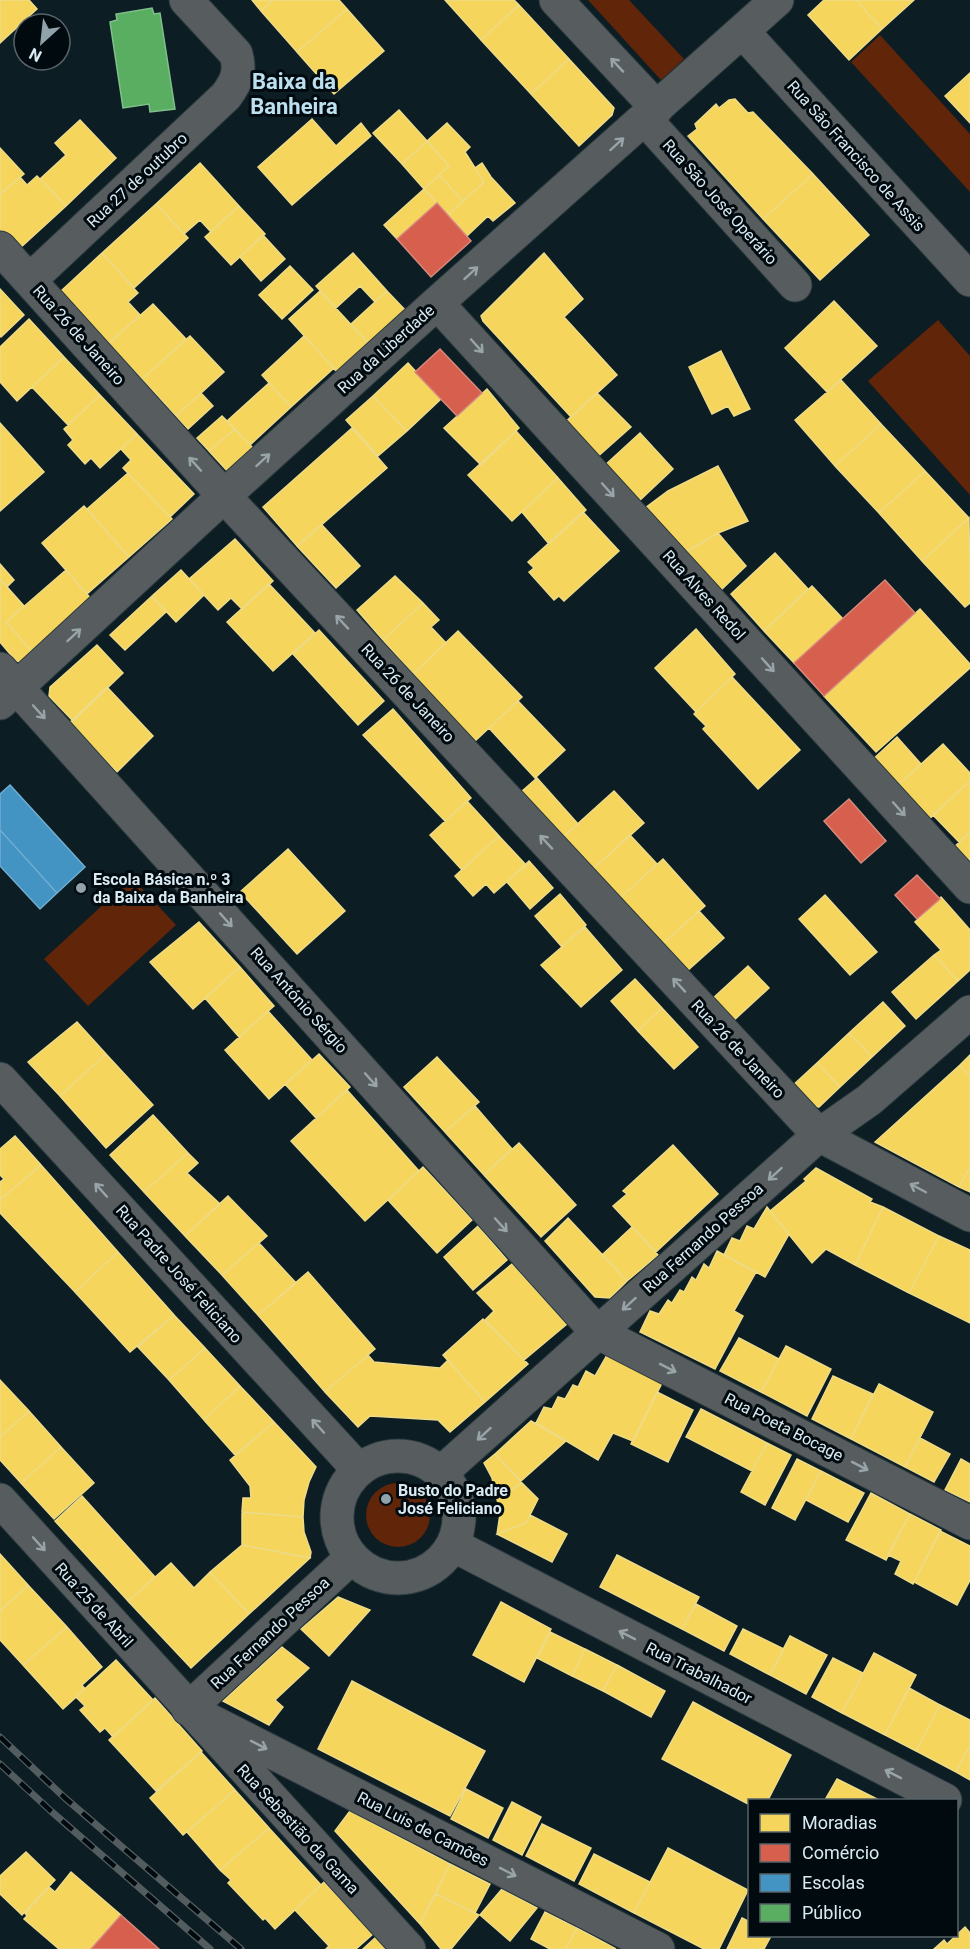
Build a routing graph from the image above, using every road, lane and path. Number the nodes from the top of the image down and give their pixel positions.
1 (186, 0) edge
2 (556, 0) edge
3 (777, 0) edge
4 (743, 32) junction
5 (651, 114) junction
6 (0, 248) edge
7 (30, 280) junction
8 (970, 280) edge
9 (795, 285) dead end
10 (437, 303) junction
11 (224, 496) junction
12 (6, 686) edge
13 (970, 887) edge
14 (970, 1012) edge
15 (0, 1079) edge
16 (819, 1136) junction
17 (970, 1215) edge
18 (597, 1332) junction
19 (358, 1470) junction
20 (442, 1472) junction
21 (0, 1500) edge
22 (970, 1522) edge
23 (453, 1545) junction
24 (351, 1558) junction
25 (188, 1709) junction
26 (943, 1799) edge
27 (409, 1949) edge
28 (658, 1949) edge

1 - 7 street, Rua 27 de outubro
5 -> 2 street, Rua São José Operário
3 - 4 street, Rua da Liberdade
4 - 5 street, Rua da Liberdade
4 - 8 street, Rua São Francisco de Assis
5 - 9 street, Rua São José Operário
10 -> 5 street, Rua da Liberdade
6 - 7 street, Rua 26 de Janeiro
11 -> 7 street, Rua 26 de Janeiro
11 -> 10 street, Rua da Liberdade
10 -> 13 street, Rua Alves Redol
12 -> 11 street, Rua da Liberdade
16 -> 11 street, Rua 26 de Janeiro
12 -> 18 street, Rua António Sérgio
14 - 16 street, Rua Fernando Pessoa
19 -> 15 street, Rua Padre José Feliciano
17 -> 16 street, Rua 26 de Janeiro
16 -> 18 street, Rua Fernando Pessoa
18 -> 20 street, Rua Fernando Pessoa
18 -> 22 street, Rua Poeta Bocage
19 - 20 street
19 - 24 street
20 - 23 street
21 -> 25 street, Rua 25 de Abril
23 - 24 street
26 -> 23 street, Rua Trabalhador
24 - 25 street, Rua Fernando Pessoa
25 - 27 street, Rua Sebastião da Gama
25 -> 28 street, Rua Luis de Camões

